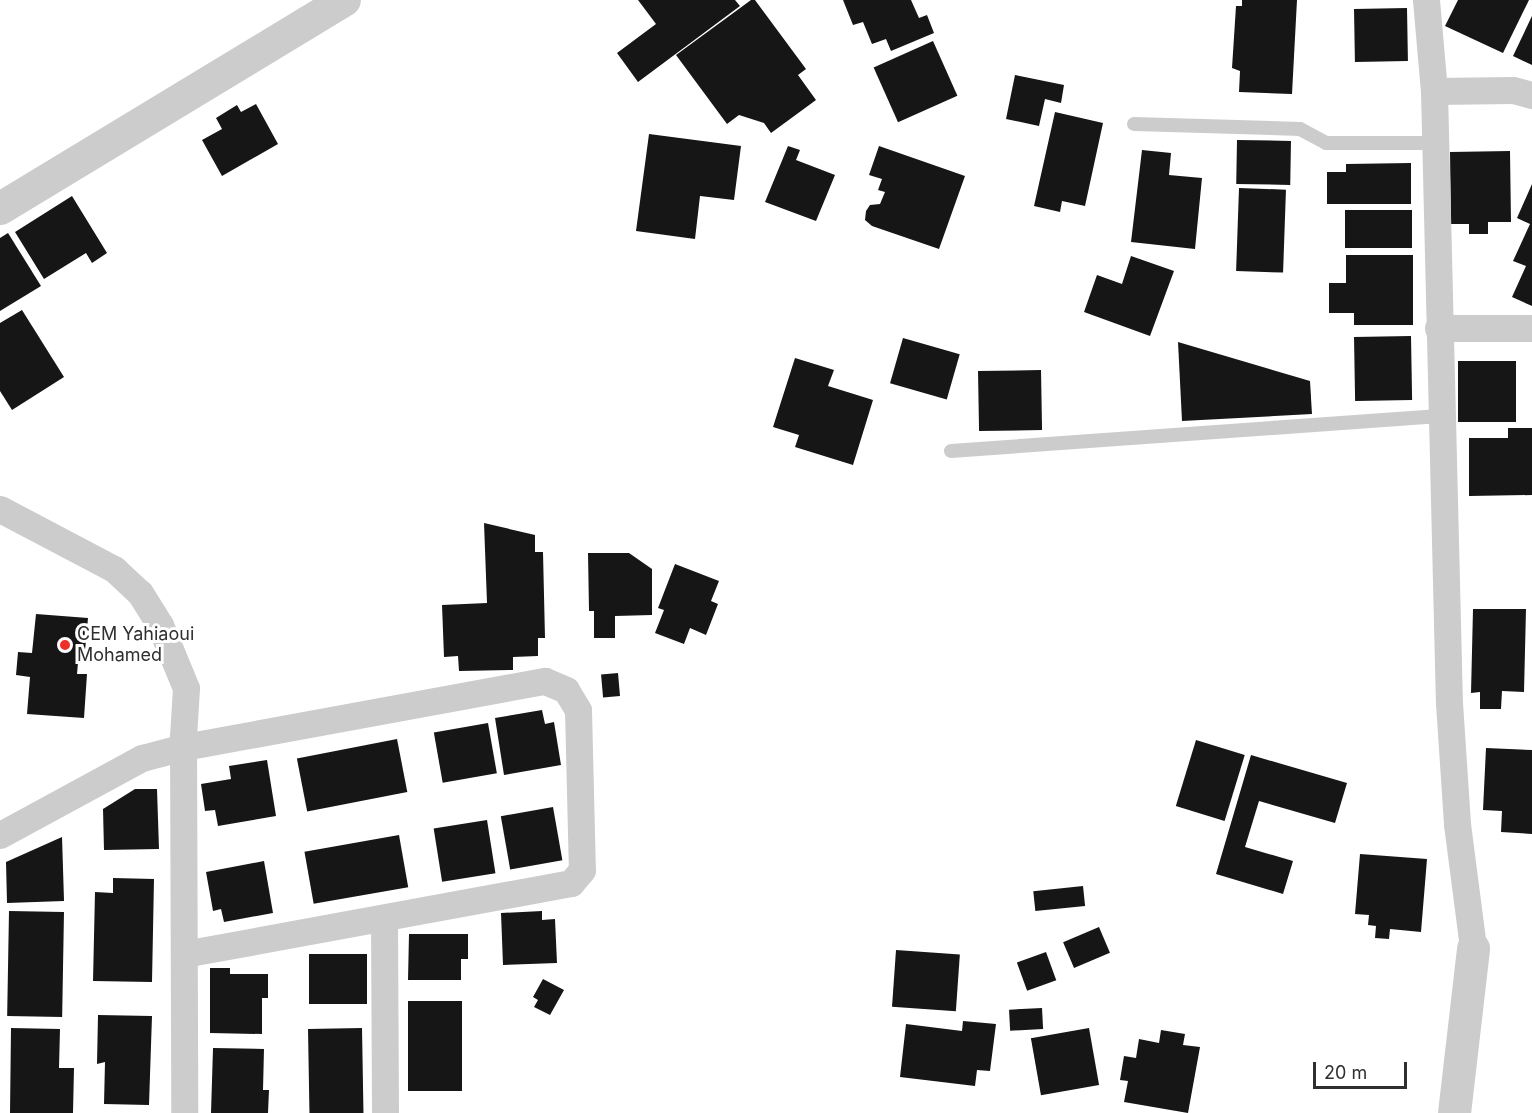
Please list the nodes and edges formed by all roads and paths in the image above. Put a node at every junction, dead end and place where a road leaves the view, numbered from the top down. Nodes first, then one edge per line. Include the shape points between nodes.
1 (345, 0) edge
2 (1426, 0) edge
3 (1434, 91) junction
4 (1532, 95) edge
5 (1134, 124) dead end
6 (1436, 143) junction
7 (0, 208) edge
8 (1438, 328) junction
9 (1532, 328) edge
10 (1440, 416) junction
11 (951, 451) dead end
12 (0, 509) edge
13 (184, 747) junction
14 (0, 835) edge
15 (384, 920) junction
16 (1473, 948) joint
17 (186, 954) junction
18 (184, 1113) edge
19 (385, 1113) edge
20 (1455, 1113) edge

1 - 7 street
2 - 3 street
3 - 4 street via 1513,90
3 - 6 street
5 - 6 lane via 1300,129 1326,143
6 - 8 street
8 - 9 street
8 - 10 street
10 - 11 lane
10 - 16 street via 1456,813
12 - 13 street via 114,569 140,593 160,625 186,688
13 - 14 street via 142,758
13 - 15 street via 545,681 566,690 578,710 582,870 571,883 553,889
13 - 17 street
15 - 17 street
15 - 19 street
16 - 20 street
17 - 18 street

